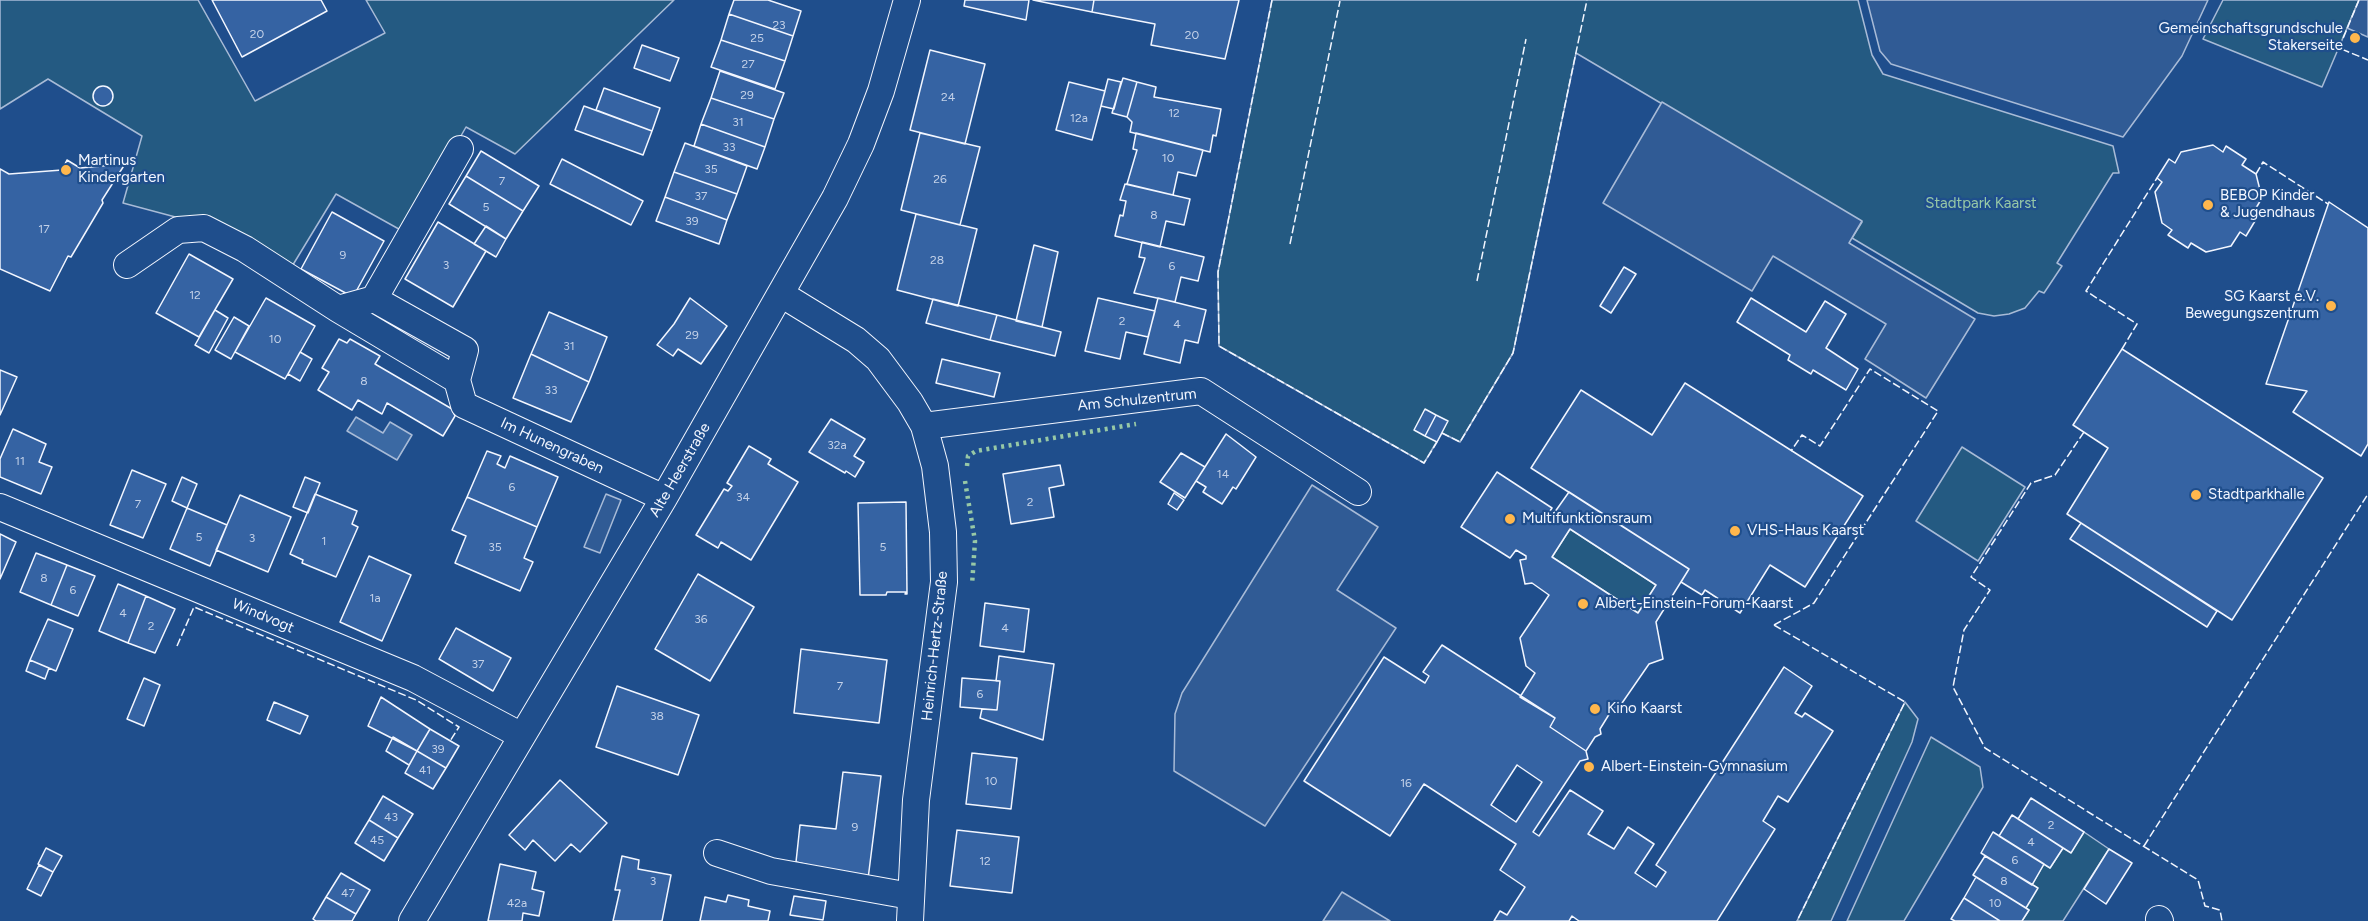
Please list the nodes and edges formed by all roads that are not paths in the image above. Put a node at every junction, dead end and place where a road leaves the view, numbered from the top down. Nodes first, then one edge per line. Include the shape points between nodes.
1 (907, 0) edge
2 (460, 149) dead end
3 (127, 265) dead end
4 (781, 294) junction
5 (374, 299) junction
6 (338, 309) junction
7 (457, 380) junction
8 (924, 426) junction
9 (1358, 492) dead end
10 (664, 498) junction
11 (0, 507) edge
12 (522, 736) junction
13 (717, 853) dead end
14 (910, 909) edge
15 (412, 921) edge

1 - 4 street, Alte Heerstraße via 861,144
2 - 5 street
3 - 6 street via 178,230 204,228 245,249
4 - 8 street, Heinrich-Hertz-Straße via 856,340 878,359
4 - 10 street, Alte Heerstraße
5 - 6 street
5 - 7 street via 465,350
6 - 7 street
7 - 10 street, Im Hunengraben via 464,405
8 - 9 street, Am Schulzentrum via 1201,391
8 - 14 street, Heinrich-Hertz-Straße via 938,486 945,556 916,800
10 - 12 street, Alte Heerstraße
11 - 12 street, Windvogt via 413,678
12 - 15 street, Alte Heerstraße
13 - 14 street

